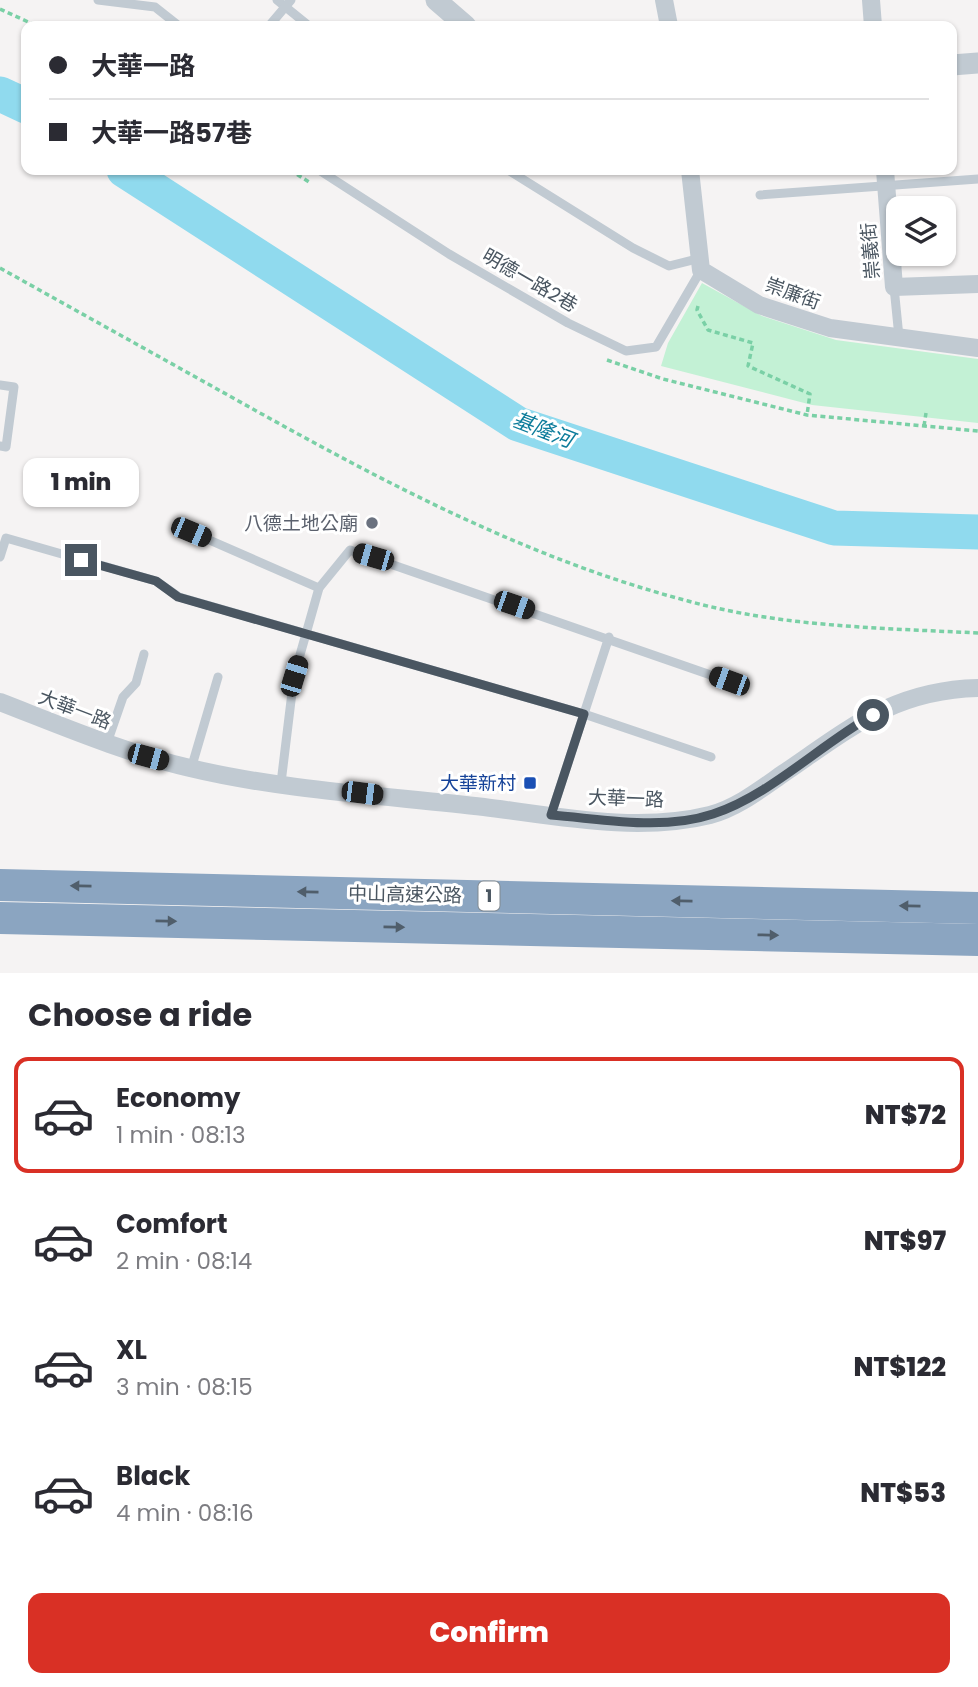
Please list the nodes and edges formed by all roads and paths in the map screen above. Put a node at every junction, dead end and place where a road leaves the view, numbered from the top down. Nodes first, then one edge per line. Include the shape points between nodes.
1 (98, 0) edge
2 (436, 0) edge
3 (664, 0) edge
4 (871, 0) edge
5 (284, 3) edge
6 (0, 9) edge
7 (26, 21) edge
8 (173, 21) edge
9 (272, 21) edge
10 (304, 21) edge
11 (460, 21) edge
12 (668, 21) edge
13 (873, 21) edge
14 (978, 63) edge
15 (957, 65) edge
16 (327, 175) edge
17 (517, 175) edge
18 (692, 175) edge
19 (886, 178) edge
20 (978, 179) edge
21 (760, 195) dead end
22 (0, 268) edge
23 (703, 268) junction
24 (978, 284) edge
25 (894, 287) junction
26 (899, 339) junction
27 (978, 348) edge
28 (0, 386) edge
29 (926, 413) dead end
30 (807, 415) dead end
31 (978, 431) edge
32 (0, 446) edge
33 (191, 532) dead end
34 (0, 557) edge
35 (320, 588) junction
36 (308, 632) junction
37 (978, 632) edge
38 (609, 637) junction
39 (144, 654) dead end
40 (218, 677) dead end
41 (729, 681) dead end
42 (978, 688) edge
43 (0, 702) edge
44 (584, 714) junction
45 (107, 743) junction
46 (711, 757) dead end
47 (191, 768) junction
48 (281, 783) junction
49 (551, 815) junction
50 (0, 884) edge
51 (978, 908) edge
52 (0, 918) edge
53 (978, 940) edge

1 - 8 lane via 155,7
2 - 11 street
3 - 12 street
4 - 13 street
5 - 9 lane
5 - 10 lane
6 - 7 path
14 - 15 street
16 - 23 lane, 明德一路2巷 via 449,254 626,351 656,347
17 - 23 lane via 633,248 669,265
18 - 23 street
19 - 20 lane
19 - 21 lane
19 - 25 street, 崇義街
22 - 37 path via 419,499 572,564 690,602 781,619 844,628
23 - 26 street, 崇廉街 via 759,305 830,328
23 - 30 path via 697,310 708,330 753,343 748,366 810,394
24 - 25 street, 崇義街
25 - 26 lane
26 - 27 street, 崇廉街
28 - 32 lane via 14,387 6,447
29 - 31 path via 924,426
33 - 35 lane
34 - 36 lane via 6,538 156,581 178,597
35 - 36 lane
35 - 38 lane via 350,550
36 - 44 lane
36 - 48 lane via 294,676
38 - 41 lane
38 - 44 lane
39 - 45 lane via 136,683 123,696
40 - 47 lane
42 - 49 street, 大華一路 via 942,689 897,702 849,728 751,796 713,814 645,822
43 - 45 street, 大華一路
44 - 46 lane
44 - 49 lane
45 - 47 street, 大華一路
47 - 48 street, 大華一路
48 - 49 street, 大華一路
51 -> 50 highway, 中山高速公路 / 1
52 -> 53 highway, 中山高速公路 / 1

